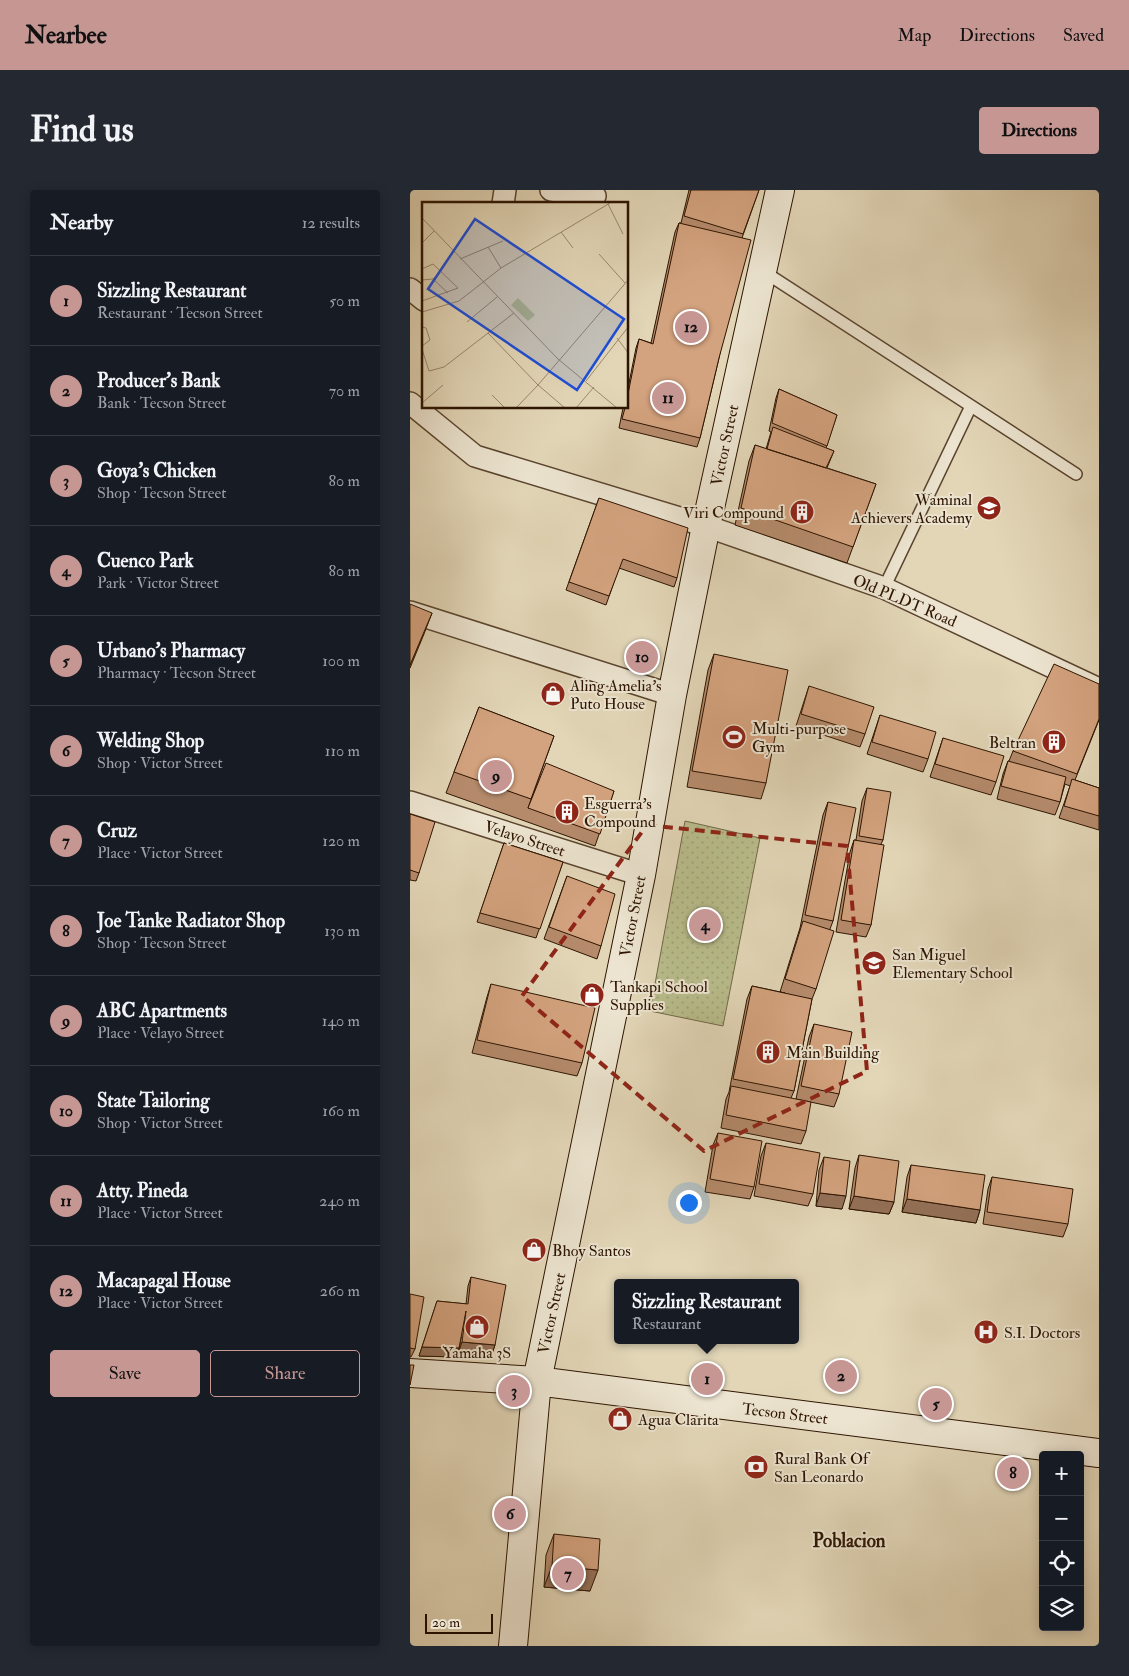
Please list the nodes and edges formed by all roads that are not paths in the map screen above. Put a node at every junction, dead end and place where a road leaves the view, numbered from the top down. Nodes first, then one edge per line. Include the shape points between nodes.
1 (551, 190) edge
2 (780, 190) edge
3 (595, 197) edge
4 (762, 271) junction
5 (410, 289) edge
6 (422, 298) edge
7 (410, 403) edge
8 (971, 406) junction
9 (1076, 474) dead end
10 (706, 526) junction
11 (884, 588) junction
12 (410, 612) edge
13 (1099, 689) edge
14 (672, 695) junction
15 (410, 802) edge
16 (641, 875) junction
17 (410, 1374) edge
18 (537, 1381) junction
19 (1099, 1453) edge
20 (513, 1646) edge

1 - 3 street
2 - 4 street, Victor Street
4 - 8 lane
4 - 10 street, Victor Street
5 - 6 street
7 - 10 street, Old PLDT Road via 475,456
8 - 9 lane
8 - 11 lane
10 - 11 street, Old PLDT Road
10 - 14 street, Victor Street
11 - 13 street, Old PLDT Road
12 - 14 street
14 - 16 street, Victor Street
15 - 16 street, Velayo Street
16 - 18 street, Victor Street
17 - 18 street, Tecson Street
18 - 19 street, Tecson Street
18 - 20 street, Victor Street

